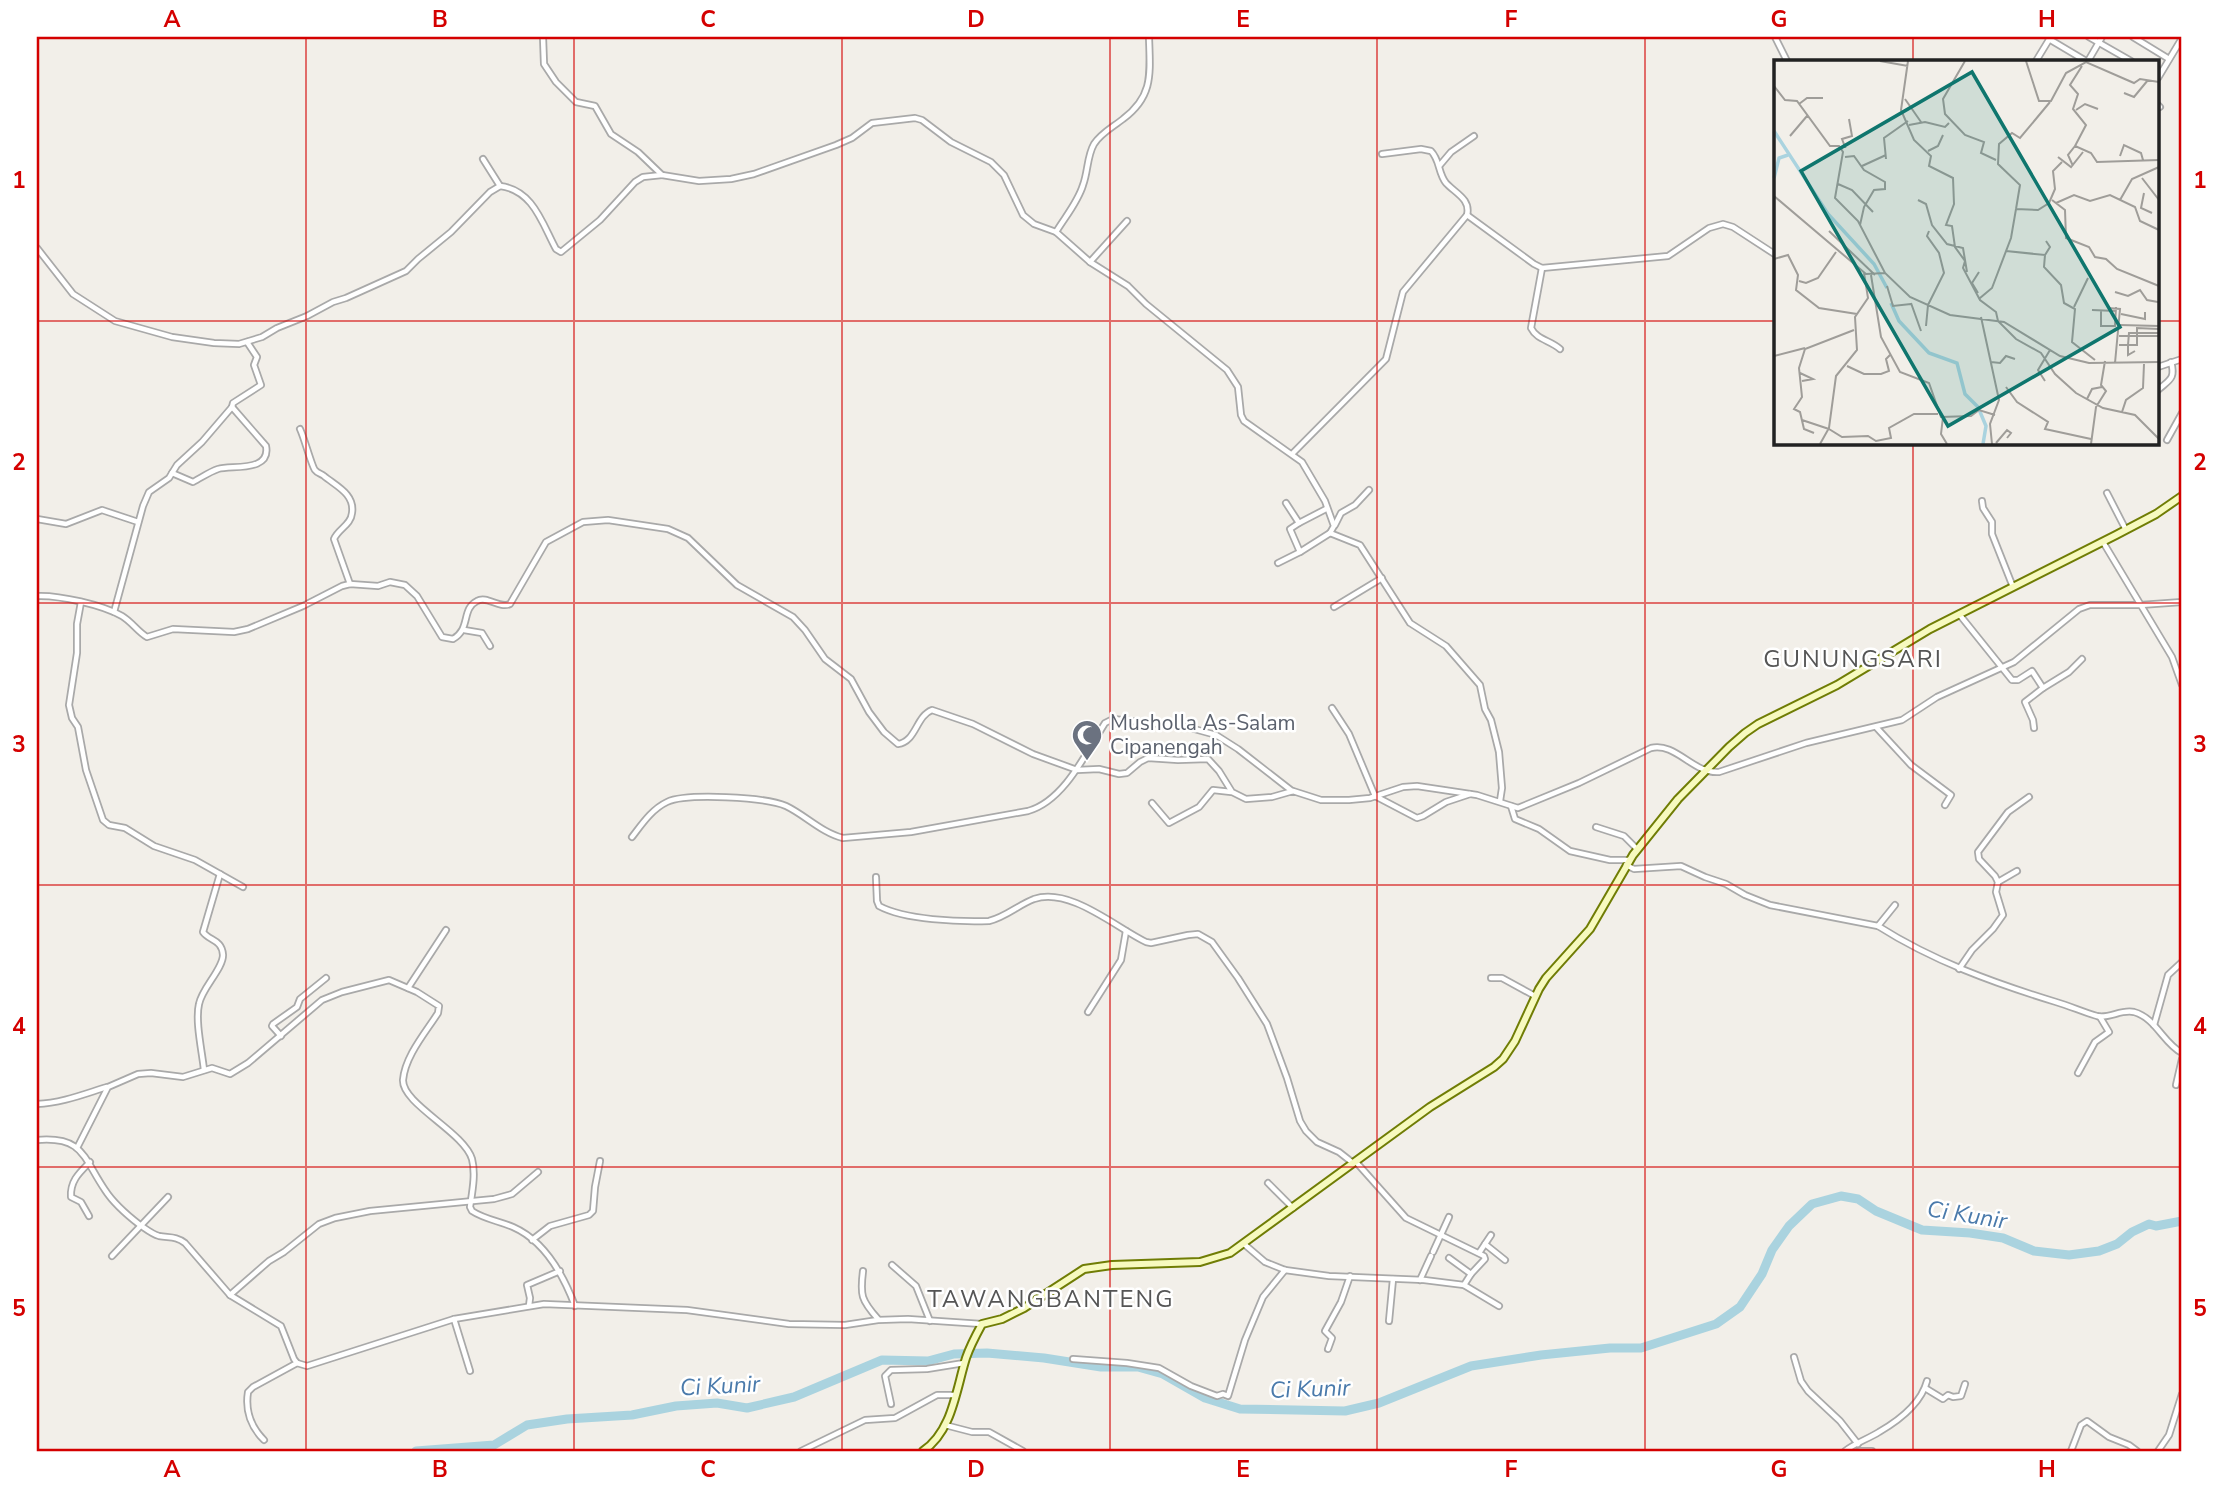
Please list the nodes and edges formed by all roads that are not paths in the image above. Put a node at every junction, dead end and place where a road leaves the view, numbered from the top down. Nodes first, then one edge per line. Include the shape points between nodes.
1 (542, 37) edge
2 (1149, 37) edge
3 (1775, 37) edge
4 (2090, 37) edge
5 (2133, 37) edge
6 (2175, 37) edge
7 (2050, 38) edge
8 (2100, 39) edge
9 (2182, 39) edge
10 (2169, 59) junction
11 (1786, 60) edge
12 (2039, 60) edge
13 (2085, 60) edge
14 (2088, 60) edge
15 (2130, 60) edge
16 (2160, 75) edge
17 (1474, 136) dead end
18 (1382, 154) dead end
19 (483, 159) dead end
20 (1439, 166) junction
21 (662, 175) junction
22 (500, 186) junction
23 (1468, 215) junction
24 (1127, 221) dead end
25 (1056, 232) junction
26 (37, 248) edge
27 (1774, 253) edge
28 (1090, 262) junction
29 (1542, 268) junction
30 (247, 342) junction
31 (1560, 349) dead end
32 (2182, 359) edge
33 (2171, 362) junction
34 (2160, 366) edge
35 (2160, 388) edge
36 (232, 407) junction
37 (2182, 413) edge
38 (300, 429) dead end
39 (2166, 440) dead end
40 (1292, 454) junction
41 (172, 473) junction
42 (1369, 490) dead end
43 (2108, 493) dead end
44 (2182, 496) edge
45 (1982, 501) dead end
46 (1286, 503) dead end
47 (1326, 509) junction
48 (37, 519) edge
49 (138, 522) junction
50 (1300, 523) junction
51 (1334, 526) junction
52 (2126, 530) junction
53 (1330, 533) junction
54 (2103, 542) junction
55 (1300, 552) junction
56 (1278, 563) dead end
57 (1382, 578) junction
58 (350, 584) junction
59 (2013, 587) junction
60 (37, 596) edge
61 (81, 602) junction
62 (2182, 602) edge
63 (2140, 605) junction
64 (1334, 607) dead end
65 (114, 612) junction
66 (1959, 614) junction
67 (464, 630) junction
68 (490, 646) dead end
69 (2082, 659) dead end
70 (2001, 668) junction
71 (2182, 685) edge
72 (2043, 688) junction
73 (1332, 708) dead end
74 (1876, 727) junction
75 (2034, 728) dead end
76 (1075, 769) junction
77 (1708, 769) junction
78 (1293, 791) junction
79 (1232, 792) junction
80 (1471, 794) junction
81 (1375, 796) junction
82 (2029, 797) dead end
83 (1500, 802) junction
84 (1152, 803) dead end
85 (1945, 805) dead end
86 (1511, 806) junction
87 (1596, 827) dead end
88 (632, 837) dead end
89 (1637, 849) junction
90 (1628, 862) junction
91 (2017, 871) dead end
92 (220, 874) junction
93 (876, 877) dead end
94 (1998, 882) junction
95 (243, 887) dead end
96 (1895, 905) dead end
97 (1878, 926) junction
98 (446, 930) dead end
99 (1126, 931) junction
100 (2182, 962) edge
101 (1959, 969) junction
102 (326, 978) dead end
103 (1491, 978) dead end
104 (408, 988) junction
105 (1535, 996) junction
106 (1088, 1012) dead end
107 (2100, 1017) junction
108 (2154, 1025) junction
109 (281, 1036) junction
110 (2182, 1053) edge
111 (2182, 1059) edge
112 (204, 1070) junction
113 (2078, 1073) dead end
114 (2176, 1085) dead end
115 (108, 1087) junction
116 (37, 1104) edge
117 (37, 1140) edge
118 (78, 1148) junction
119 (600, 1161) dead end
120 (90, 1162) junction
121 (1354, 1163) junction
122 (538, 1172) dead end
123 (1268, 1183) dead end
124 (168, 1197) dead end
125 (471, 1202) junction
126 (1293, 1208) junction
127 (89, 1216) dead end
128 (1449, 1217) dead end
129 (141, 1226) junction
130 (1491, 1235) dead end
131 (1441, 1236) junction
132 (532, 1240) junction
133 (1244, 1244) junction
134 (1485, 1244) junction
135 (1479, 1253) junction
136 (112, 1256) dead end
137 (1449, 1258) dead end
138 (1505, 1260) dead end
139 (892, 1265) dead end
140 (1285, 1270) junction
141 (560, 1271) junction
142 (863, 1271) dead end
143 (1471, 1274) junction
144 (1350, 1276) junction
145 (1392, 1279) junction
146 (1420, 1280) junction
147 (1464, 1285) junction
148 (230, 1295) junction
149 (529, 1306) junction
150 (575, 1306) junction
151 (1499, 1306) dead end
152 (454, 1319) junction
153 (878, 1320) junction
154 (930, 1321) junction
155 (1389, 1321) dead end
156 (982, 1324) junction
157 (1328, 1349) dead end
158 (1794, 1357) dead end
159 (1073, 1359) dead end
160 (965, 1361) junction
161 (297, 1363) junction
162 (470, 1371) dead end
163 (1927, 1381) dead end
164 (1965, 1384) dead end
165 (1925, 1388) junction
166 (2182, 1394) edge
167 (956, 1395) junction
168 (891, 1404) dead end
169 (945, 1424) junction
170 (264, 1440) dead end
171 (1858, 1444) junction
172 (801, 1451) edge
173 (923, 1451) edge
174 (1023, 1451) edge
175 (1845, 1451) edge
176 (1859, 1451) edge
177 (1872, 1451) edge
178 (2071, 1451) edge
179 (2137, 1451) edge
180 (2158, 1451) edge

1 - 21 street via 544,64 556,82 576,103 595,106 611,134
2 - 25 street via 1147,92 1139,106 1093,145 1083,187
3 - 11 street
4 - 8 street
5 - 10 street
6 - 9 street
7 - 12 street
7 - 13 street
8 - 14 street
8 - 15 street
9 - 10 street
10 - 16 street
17 - 20 street
18 - 20 street via 1427,150
19 - 22 street
20 - 23 street via 1446,182 1466,202
21 - 22 street via 648,175 635,182 561,253 528,198
21 - 25 street via 699,181 741,177 836,145 872,123 915,118 991,162 1004,176 1023,215
22 - 30 street via 406,271
23 - 29 street
23 - 40 street via 1403,292 1386,359
24 - 28 street
25 - 28 street
26 - 30 street via 73,294 115,321 172,337
27 - 29 street via 1724,224 1709,228 1668,256
28 - 40 street via 1128,286 1227,370 1238,387 1244,421
29 - 31 street via 1531,328
30 - 36 street via 257,358 254,366 262,384
32 - 33 street
33 - 34 street
33 - 35 street via 2173,376
36 - 41 street
36 - 41 street via 266,446 264,458 253,466 215,470 192,482
37 - 39 street
38 - 58 street via 314,469 346,492 351,503 351,519 334,539
40 - 47 street via 1305,468
41 - 49 street via 149,492
42 - 51 street via 1341,513
43 - 52 street
44 - 52 street
45 - 59 street
46 - 50 street
47 - 50 street
47 - 51 street
48 - 49 street via 66,524 102,510
49 - 65 street
50 - 55 street via 1290,529
51 - 53 street
52 - 54 street
53 - 55 street
53 - 57 street via 1360,545
54 - 59 street
54 - 63 street
55 - 56 street
57 - 64 street
57 - 83 street via 1410,623 1446,646 1480,685 1499,752
58 - 65 street via 234,632 173,629 148,637
58 - 67 street via 405,585 423,604 442,637 453,639
59 - 66 street
60 - 61 street
61 - 65 street
61 - 92 street via 69,705 103,820
62 - 63 street
63 - 70 street via 2078,609 2026,655
63 - 71 street via 2172,657
66 - 70 street
66 - 77 street via 1837,685 1758,724
67 - 68 street via 482,633
67 - 76 street via 476,601 510,604 546,542 583,522 608,520 668,529 688,538 737,585 793,617 825,659 851,679 869,712 898,744 905,743 932,710
69 - 72 street
70 - 72 street via 2014,681 2032,671
70 - 74 street via 1937,697 1902,720
72 - 75 street via 2025,702
73 - 81 street via 1353,743
74 - 77 street via 1806,743 1719,772
74 - 85 street via 1911,765 1951,794
76 - 78 street via 1105,723 1124,719 1187,727 1216,736
76 - 79 street via 1119,774 1148,758 1208,759
76 - 88 street via 1036,809 911,832 843,838 773,801 686,797 659,807
77 - 86 street via 1659,746 1525,807
77 - 89 street
78 - 79 street via 1254,799
78 - 81 street via 1321,800
79 - 84 street via 1213,790 1199,807 1170,823
80 - 81 street via 1417,786
80 - 81 street via 1418,818
80 - 83 street
82 - 94 street via 2008,813 1978,852
83 - 86 street
86 - 90 street via 1515,819 1570,851
87 - 89 street via 1624,836
89 - 90 street
90 - 97 street via 1634,869 1681,866 1770,905
90 - 105 street via 1590,929
91 - 94 street
92 - 95 street
92 - 112 street via 203,934 220,945 223,954 199,1001
93 - 99 street via 879,906 897,913 989,921 1035,899 1055,897
94 - 101 street via 2003,915
96 - 97 street
97 - 101 street
98 - 104 street
99 - 106 street via 1121,960
99 - 121 street via 1151,943 1188,934 1212,942 1266,1024 1306,1131
100 - 108 street via 2168,975
101 - 107 street
102 - 109 street via 272,1024
103 - 105 street via 1502,978
104 - 109 street via 383,980 329,997
104 - 125 street via 432,999 439,1009 405,1068 403,1083 409,1095 470,1152 474,1171
105 - 121 street via 1503,1059
107 - 108 street via 2134,1012
107 - 113 street via 2109,1032 2095,1042
108 - 110 street
109 - 112 street via 230,1074
111 - 114 street
112 - 115 street via 183,1077 138,1074
115 - 116 street
115 - 118 street
117 - 118 street via 59,1140
118 - 120 street
119 - 132 street via 593,1211 550,1226
120 - 127 street via 70,1191
120 - 129 street via 112,1199
121 - 126 street
121 - 131 street via 1401,1214
122 - 125 street via 512,1194
123 - 126 street
124 - 129 street
125 - 132 street via 474,1213 514,1227
125 - 148 street via 370,1211 319,1224
126 - 133 street
128 - 131 street
129 - 136 street
129 - 148 street via 156,1235 181,1240
130 - 134 street
131 - 135 street
131 - 146 street
132 - 141 street
133 - 140 street via 1265,1262
133 - 156 street via 1200,1262 1084,1269 1024,1308
134 - 135 street
134 - 138 street
135 - 143 street via 1485,1259
137 - 143 street
139 - 154 street via 915,1286
140 - 144 street
140 - 159 street via 1263,1297 1228,1396 1208,1393 1152,1367
141 - 149 street via 527,1285
141 - 150 street
142 - 153 street via 860,1292
143 - 147 street
144 - 145 street
144 - 157 street via 1325,1331 1332,1338
145 - 146 street
145 - 155 street
146 - 147 street
147 - 151 street
148 - 161 street via 281,1326
149 - 150 street
149 - 152 street
150 - 153 street via 687,1310 789,1324 845,1325
152 - 161 street via 311,1366
152 - 162 street
153 - 154 street
154 - 156 street
156 - 160 street
158 - 171 street via 1808,1391
160 - 167 street
160 - 168 street via 888,1372
161 - 170 street via 248,1392 249,1418
163 - 165 street
164 - 165 street via 1961,1396 1944,1398
165 - 171 street via 1907,1412
166 - 180 street via 2172,1428
167 - 169 street
167 - 172 street via 937,1395 889,1419 865,1420
169 - 173 street via 936,1441
169 - 174 street via 989,1433
171 - 175 street
176 - 177 street
178 - 179 street via 2081,1425 2087,1422

